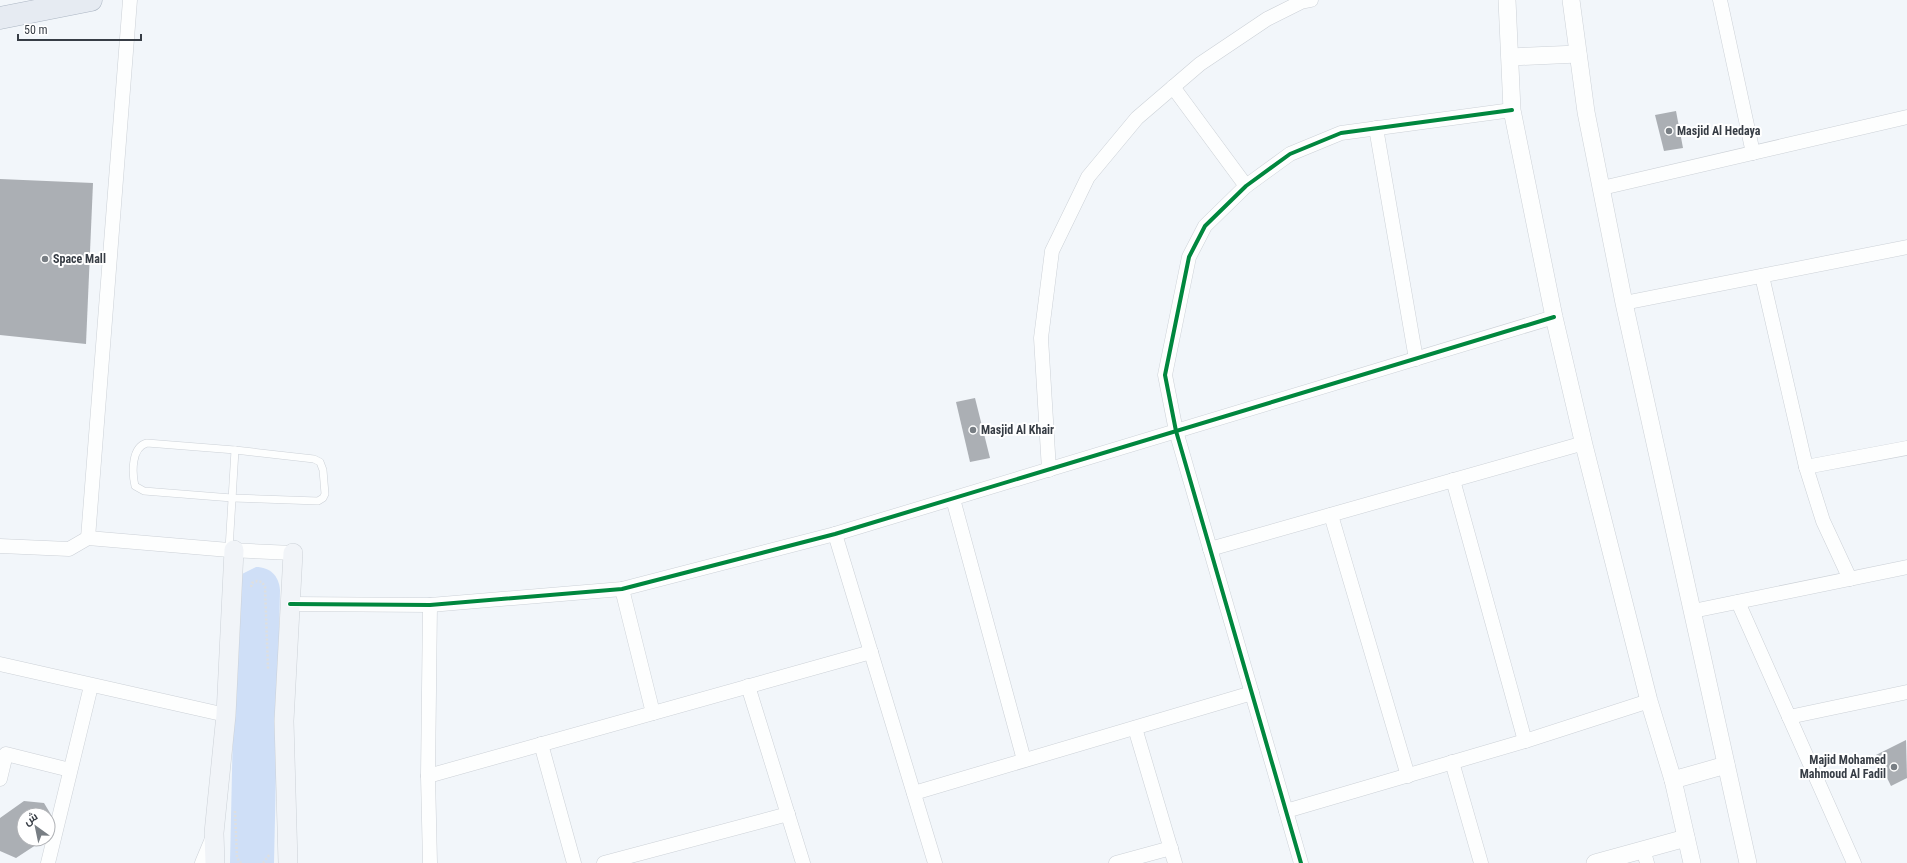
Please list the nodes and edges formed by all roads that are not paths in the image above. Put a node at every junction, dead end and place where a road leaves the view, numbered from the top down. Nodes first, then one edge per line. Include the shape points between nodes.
1 (91, 0) edge
2 (130, 0) edge
3 (1304, 0) edge
4 (1507, 0) edge
5 (1571, 0) edge
6 (1720, 0) edge
7 (0, 18) edge
8 (1578, 54) junction
9 (1510, 57) junction
10 (1173, 88) junction
11 (1512, 110) junction
12 (1907, 117) edge
13 (1376, 128) junction
14 (1752, 153) junction
15 (1246, 186) junction
16 (1602, 188) junction
17 (1907, 247) edge
18 (1762, 276) junction
19 (1624, 303) junction
20 (1554, 318) junction
21 (1416, 359) junction
22 (1176, 432) junction
23 (1584, 445) junction
24 (1907, 448) edge
25 (235, 450) junction
26 (1806, 467) junction
27 (1049, 470) junction
28 (1453, 480) junction
29 (232, 498) junction
30 (953, 498) junction
31 (1331, 515) junction
32 (835, 534) junction
33 (88, 538) junction
34 (0, 546) edge
35 (1210, 549) junction
36 (232, 550) junction
37 (293, 553) joint
38 (1907, 567) edge
39 (1850, 579) junction
40 (622, 589) junction
41 (1738, 602) junction
42 (290, 604) junction
43 (430, 605) junction
44 (1693, 611) junction
45 (871, 652) junction
46 (0, 664) edge
47 (91, 686) junction
48 (748, 686) junction
49 (1907, 692) edge
50 (1252, 693) junction
51 (1649, 700) junction
52 (653, 713) junction
53 (226, 716) junction
54 (1789, 717) junction
55 (1135, 728) junction
56 (1525, 741) junction
57 (541, 744) junction
58 (1024, 760) junction
59 (1452, 762) junction
60 (1726, 765) junction
61 (70, 770) junction
62 (428, 776) junction
63 (1408, 776) junction
64 (0, 779) edge
65 (1673, 780) junction
66 (914, 793) junction
67 (1286, 811) junction
68 (788, 814) junction
69 (214, 833) junction
70 (1686, 838) junction
71 (1171, 848) junction
72 (1645, 856) edge
73 (48, 863) edge
74 (202, 863) edge
75 (214, 863) edge
76 (288, 863) edge
77 (430, 863) edge
78 (574, 863) edge
79 (604, 863) edge
80 (803, 863) edge
81 (935, 863) edge
82 (1116, 863) edge
83 (1175, 863) edge
84 (1302, 863) edge
85 (1481, 863) edge
86 (1595, 863) edge
87 (1692, 863) edge
88 (1748, 863) edge
89 (1854, 863) edge

1 - 7 main road
2 - 33 street
3 - 10 street via 1267,19 1200,64
4 - 9 street
5 - 8 street
6 - 14 street
8 - 9 street
8 - 16 street via 1586,112
9 - 11 street
10 - 15 street
10 - 27 street via 1137,118 1088,177 1052,251 1042,338
11 - 13 street
11 - 20 street
12 - 14 street
13 - 15 street via 1341,133 1290,154
13 - 21 street
14 - 16 street
15 - 22 street via 1205,226 1189,257 1165,375
16 - 19 street
17 - 18 street
18 - 19 street
18 - 26 street
19 - 44 street
20 - 21 street
20 - 23 street
21 - 22 street
22 - 27 street
22 - 35 street
23 - 28 street
23 - 51 street
24 - 26 street
25 - 29 lane
25 - 29 lane via 314,459 320,462 323,470 325,494 318,502
25 - 29 lane via 141,444 136,450 133,478 135,486 144,491
26 - 39 street via 1823,521
27 - 30 street
28 - 31 street
28 - 56 street
29 - 36 lane
30 - 32 street
30 - 58 street
31 - 35 street
31 - 63 street
32 - 40 street
32 - 45 street
33 - 34 street via 69,549
33 - 36 street
35 - 50 street
36 - 37 street
36 - 53 main road
37 - 42 main road
38 - 39 street
39 - 41 street
40 - 43 street
40 - 52 street
41 - 44 street
41 - 54 street
42 - 43 street
42 - 76 main road via 284,721
43 - 62 street
44 - 60 street
45 - 48 street
45 - 66 street
46 - 47 street
47 - 53 street
47 - 61 street
48 - 52 street
48 - 68 street
49 - 54 street
50 - 55 street
50 - 67 street
51 - 56 street
51 - 65 street
52 - 57 street
53 - 69 main road
54 - 89 street
55 - 58 street
55 - 71 street
56 - 59 street
57 - 62 street
57 - 78 street
58 - 66 street
59 - 63 street
59 - 85 street
60 - 65 street
60 - 88 street
61 - 64 street via 6,754
61 - 73 street
62 - 77 street
63 - 67 street
65 - 70 street
66 - 81 street
67 - 84 street
68 - 79 street
68 - 80 street
69 - 74 street
69 - 75 main road
70 - 72 street
70 - 87 street
71 - 82 street
71 - 83 street
72 - 86 street

